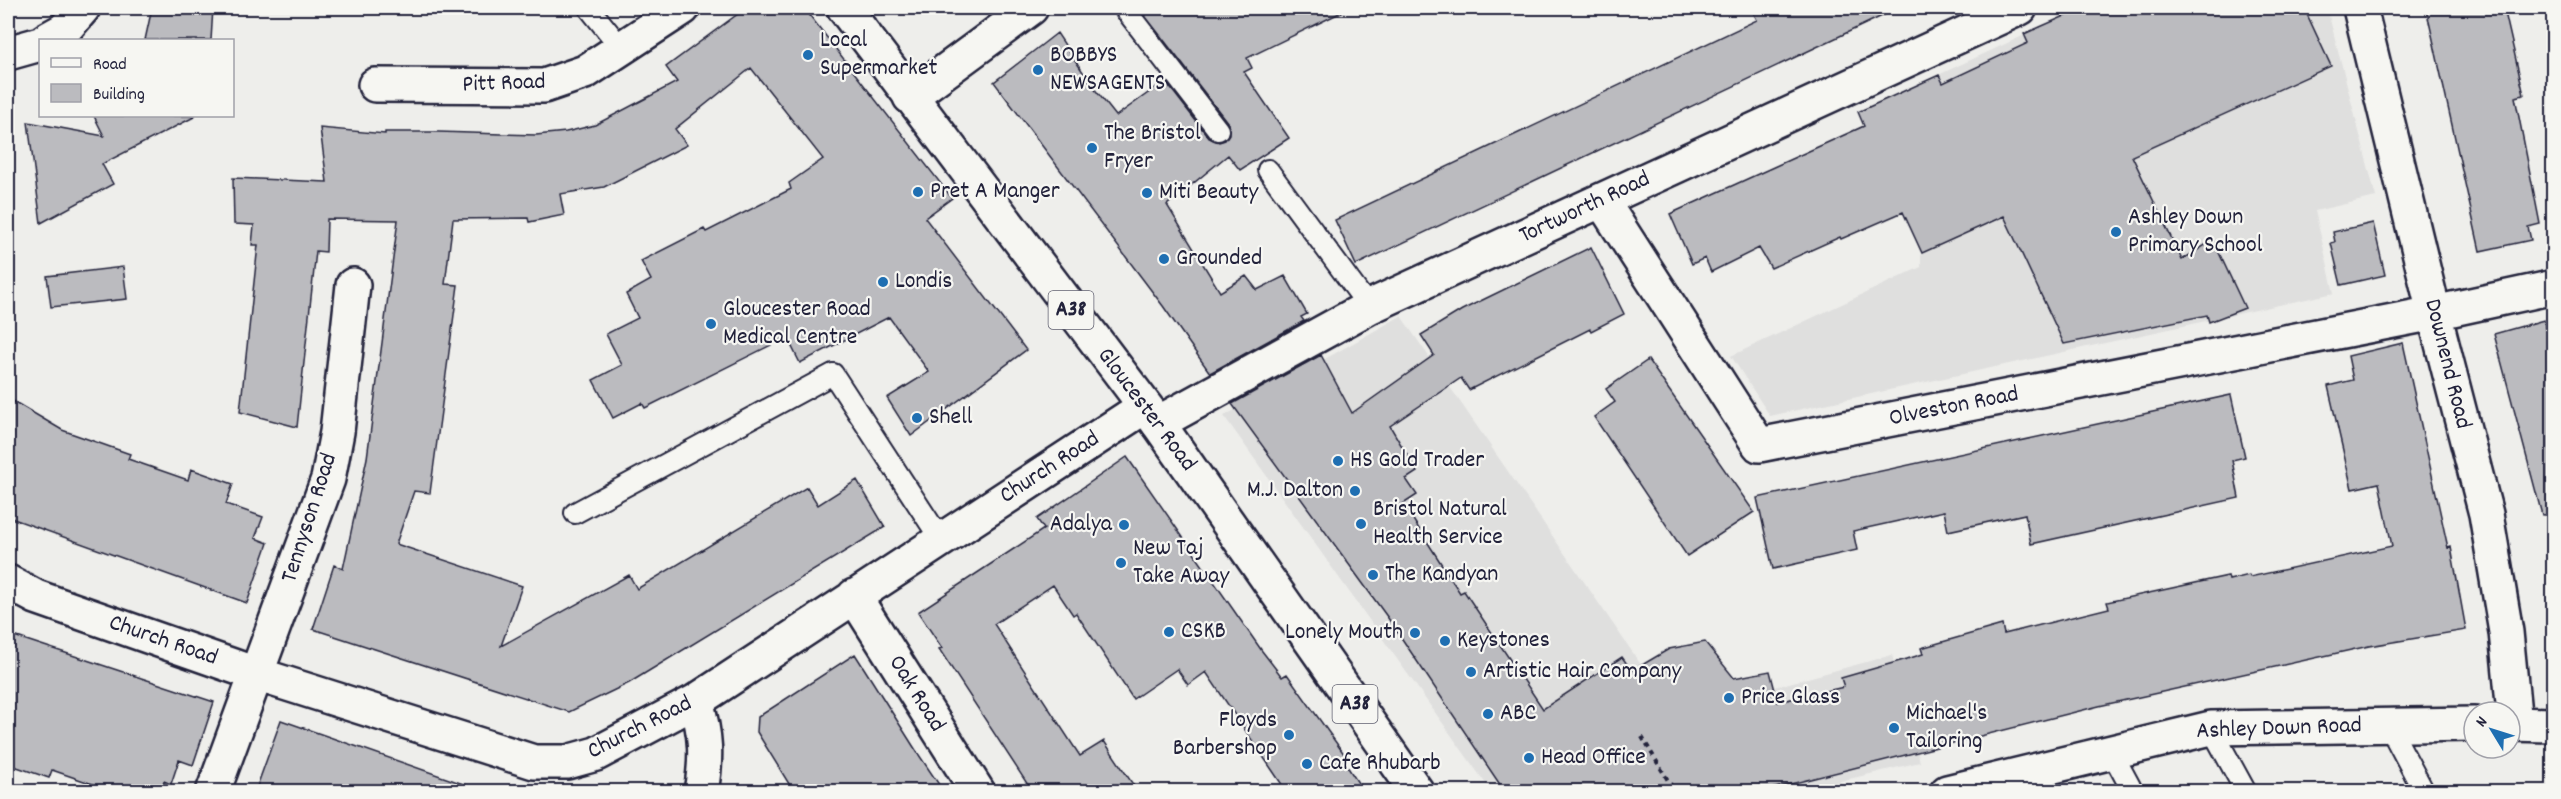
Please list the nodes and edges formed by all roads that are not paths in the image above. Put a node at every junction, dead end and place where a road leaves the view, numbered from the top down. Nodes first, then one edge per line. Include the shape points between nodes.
1 (83, 8) edge
2 (589, 8) edge
3 (683, 8) edge
4 (844, 8) edge
5 (1031, 8) edge
6 (1124, 8) edge
7 (2020, 8) edge
8 (2360, 8) edge
9 (48, 39) edge
10 (39, 44) edge
11 (622, 49) junction
12 (8, 53) edge
13 (375, 86) dead end
14 (910, 97) junction
15 (1218, 130) dead end
16 (1268, 170) dead end
17 (1602, 201) junction
18 (353, 285) dead end
19 (2553, 287) edge
20 (1369, 307) junction
21 (2434, 313) junction
22 (1151, 415) junction
23 (576, 513) dead end
24 (941, 540) junction
25 (8, 582) edge
26 (854, 596) junction
27 (256, 674) junction
28 (2510, 700) edge
29 (696, 701) junction
30 (2462, 724) edge
31 (2522, 724) edge
32 (2553, 725) edge
33 (2389, 726) junction
34 (2211, 728) junction
35 (2111, 752) junction
36 (1988, 786) edge
37 (213, 792) edge
38 (700, 792) edge
39 (978, 792) edge
40 (1417, 792) edge
41 (1947, 792) edge
42 (2133, 792) edge
43 (2246, 792) edge
44 (2424, 792) edge

1 - 9 street via 64,30
2 - 11 lane
3 - 11 street, Pitt Road
4 - 14 street, Gloucester Road / A38
5 - 14 street
6 - 15 lane
7 - 17 street, Tortworth Road
8 - 21 street, Downend Road
10 - 12 street
11 - 13 street, Pitt Road via 585,72 544,86
14 - 22 street, Gloucester Road / A38
16 - 20 lane
17 - 20 street, Tortworth Road
17 - 21 street, Olveston Road via 1759,445
18 - 27 street, Tennyson Road via 328,479
19 - 21 street
20 - 22 street, Tortworth Road
21 - 28 street, Downend Road via 2486,514 2506,632
22 - 24 street, Church Road
22 - 40 street, Gloucester Road / A38
23 - 24 lane via 833,374
24 - 26 street, Church Road
25 - 27 street, Church Road via 36,597
26 - 29 street, Church Road
26 - 39 street, Oak Road
27 - 29 street, Church Road via 534,762 567,762 596,754
27 - 37 street, Tennyson Road
29 - 38 street via 706,762
30 - 33 street, Ashley Down Road
31 - 32 street
33 - 34 street, Ashley Down Road
33 - 44 lane
34 - 35 street, Ashley Down Road
34 - 43 lane
35 - 36 street, Ashley Down Road
35 - 42 lane
36 - 41 street, Ashley Down Road

